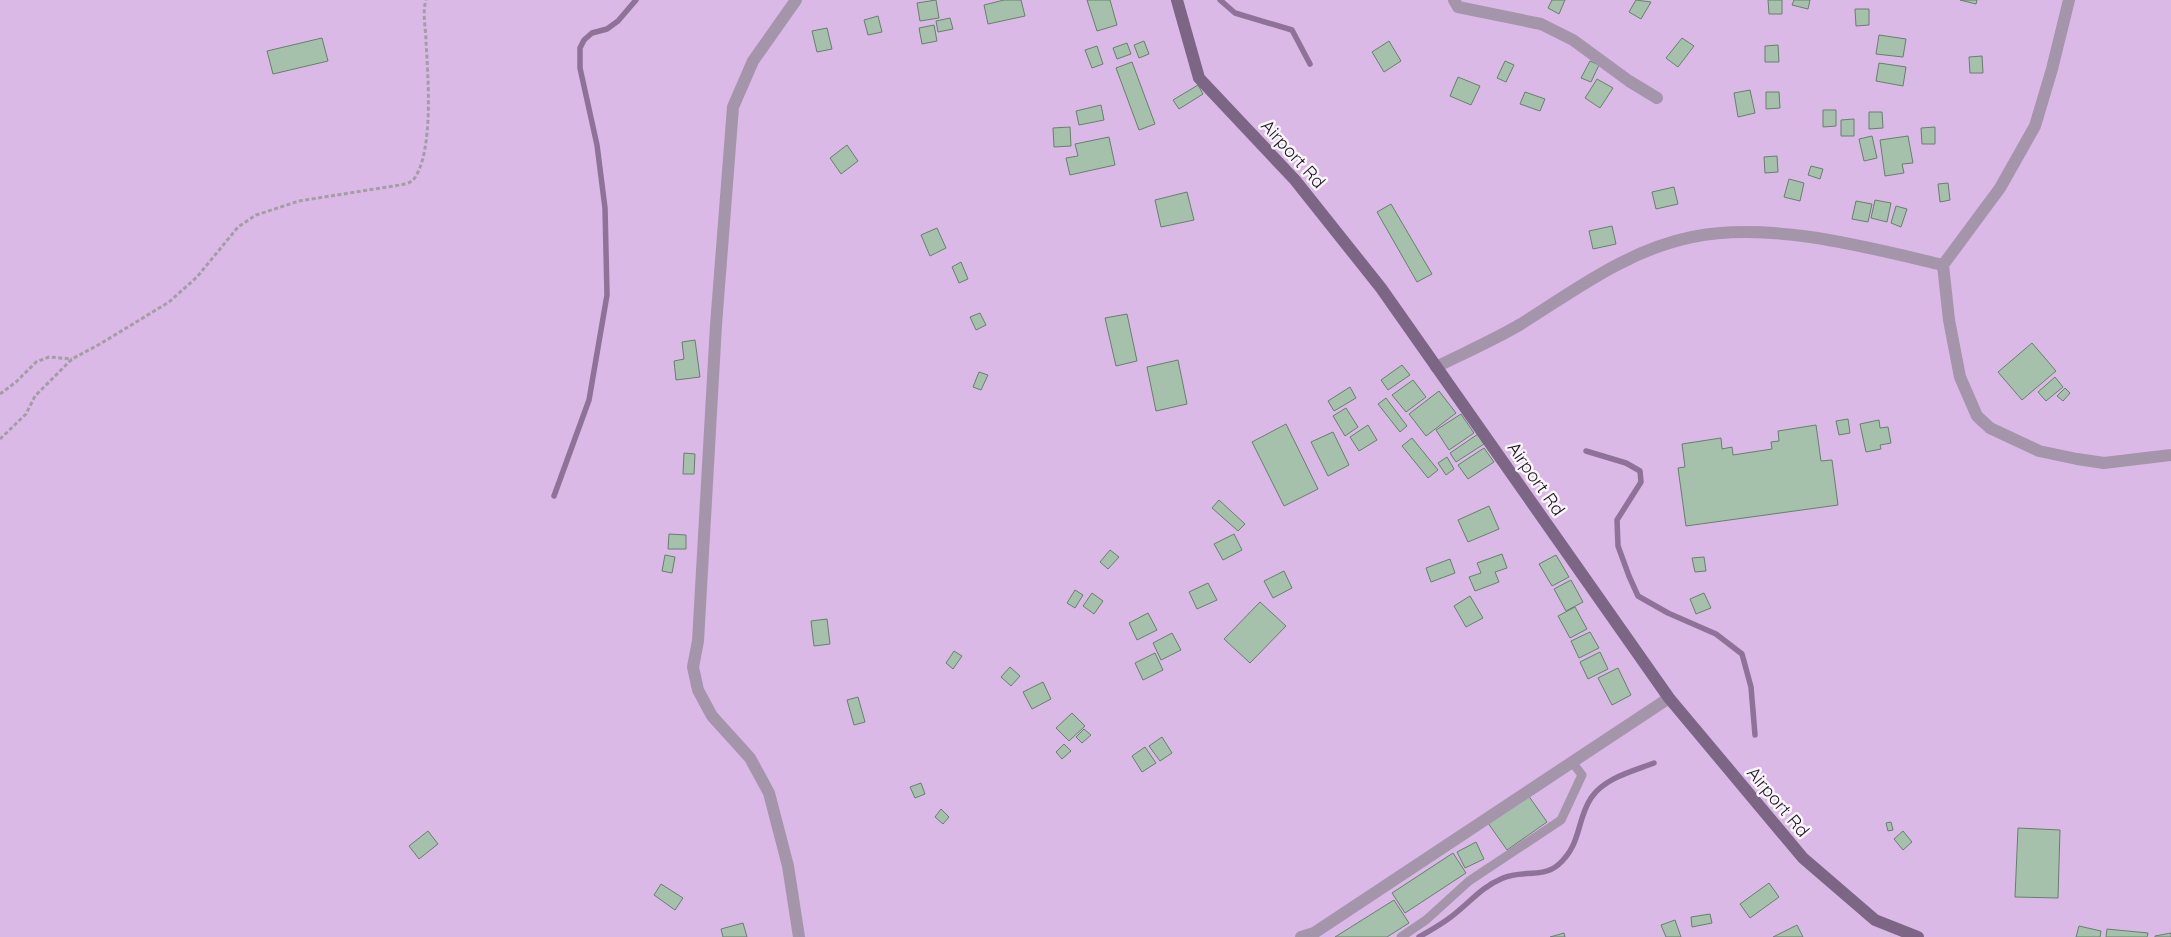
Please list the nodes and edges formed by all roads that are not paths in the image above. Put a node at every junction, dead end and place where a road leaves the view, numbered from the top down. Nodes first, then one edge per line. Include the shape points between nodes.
1 (796, 0) edge
2 (1177, 0) edge
3 (1454, 0) edge
4 (2068, 0) edge
5 (1657, 98) dead end
6 (1943, 265) junction
7 (1436, 367) junction
8 (2171, 455) edge
9 (1669, 698) junction
10 (1572, 762) junction
11 (799, 937) edge
12 (1301, 937) edge
13 (1401, 937) edge
14 (1918, 937) edge

1 - 11 street via 753,61 733,107 716,326 698,641 693,667 698,690 712,716 750,758 769,793 788,866
2 - 7 main road, Airport Rd via 1199,78 1295,180 1381,288
3 - 5 street via 1458,7 1541,24 1573,40 1629,82
4 - 6 street via 2052,69 2034,126 2000,188
6 - 7 street via 1798,236 1736,232 1692,237 1629,258 1519,325
6 - 8 street via 1960,377 1977,416 1990,428 2039,451 2078,459 2104,462
7 - 9 main road, Airport Rd
9 - 10 street
9 - 14 main road, Airport Rd via 1803,858 1875,920
10 - 12 street via 1314,933
10 - 13 lane via 1582,775 1561,820 1470,881 1426,920

